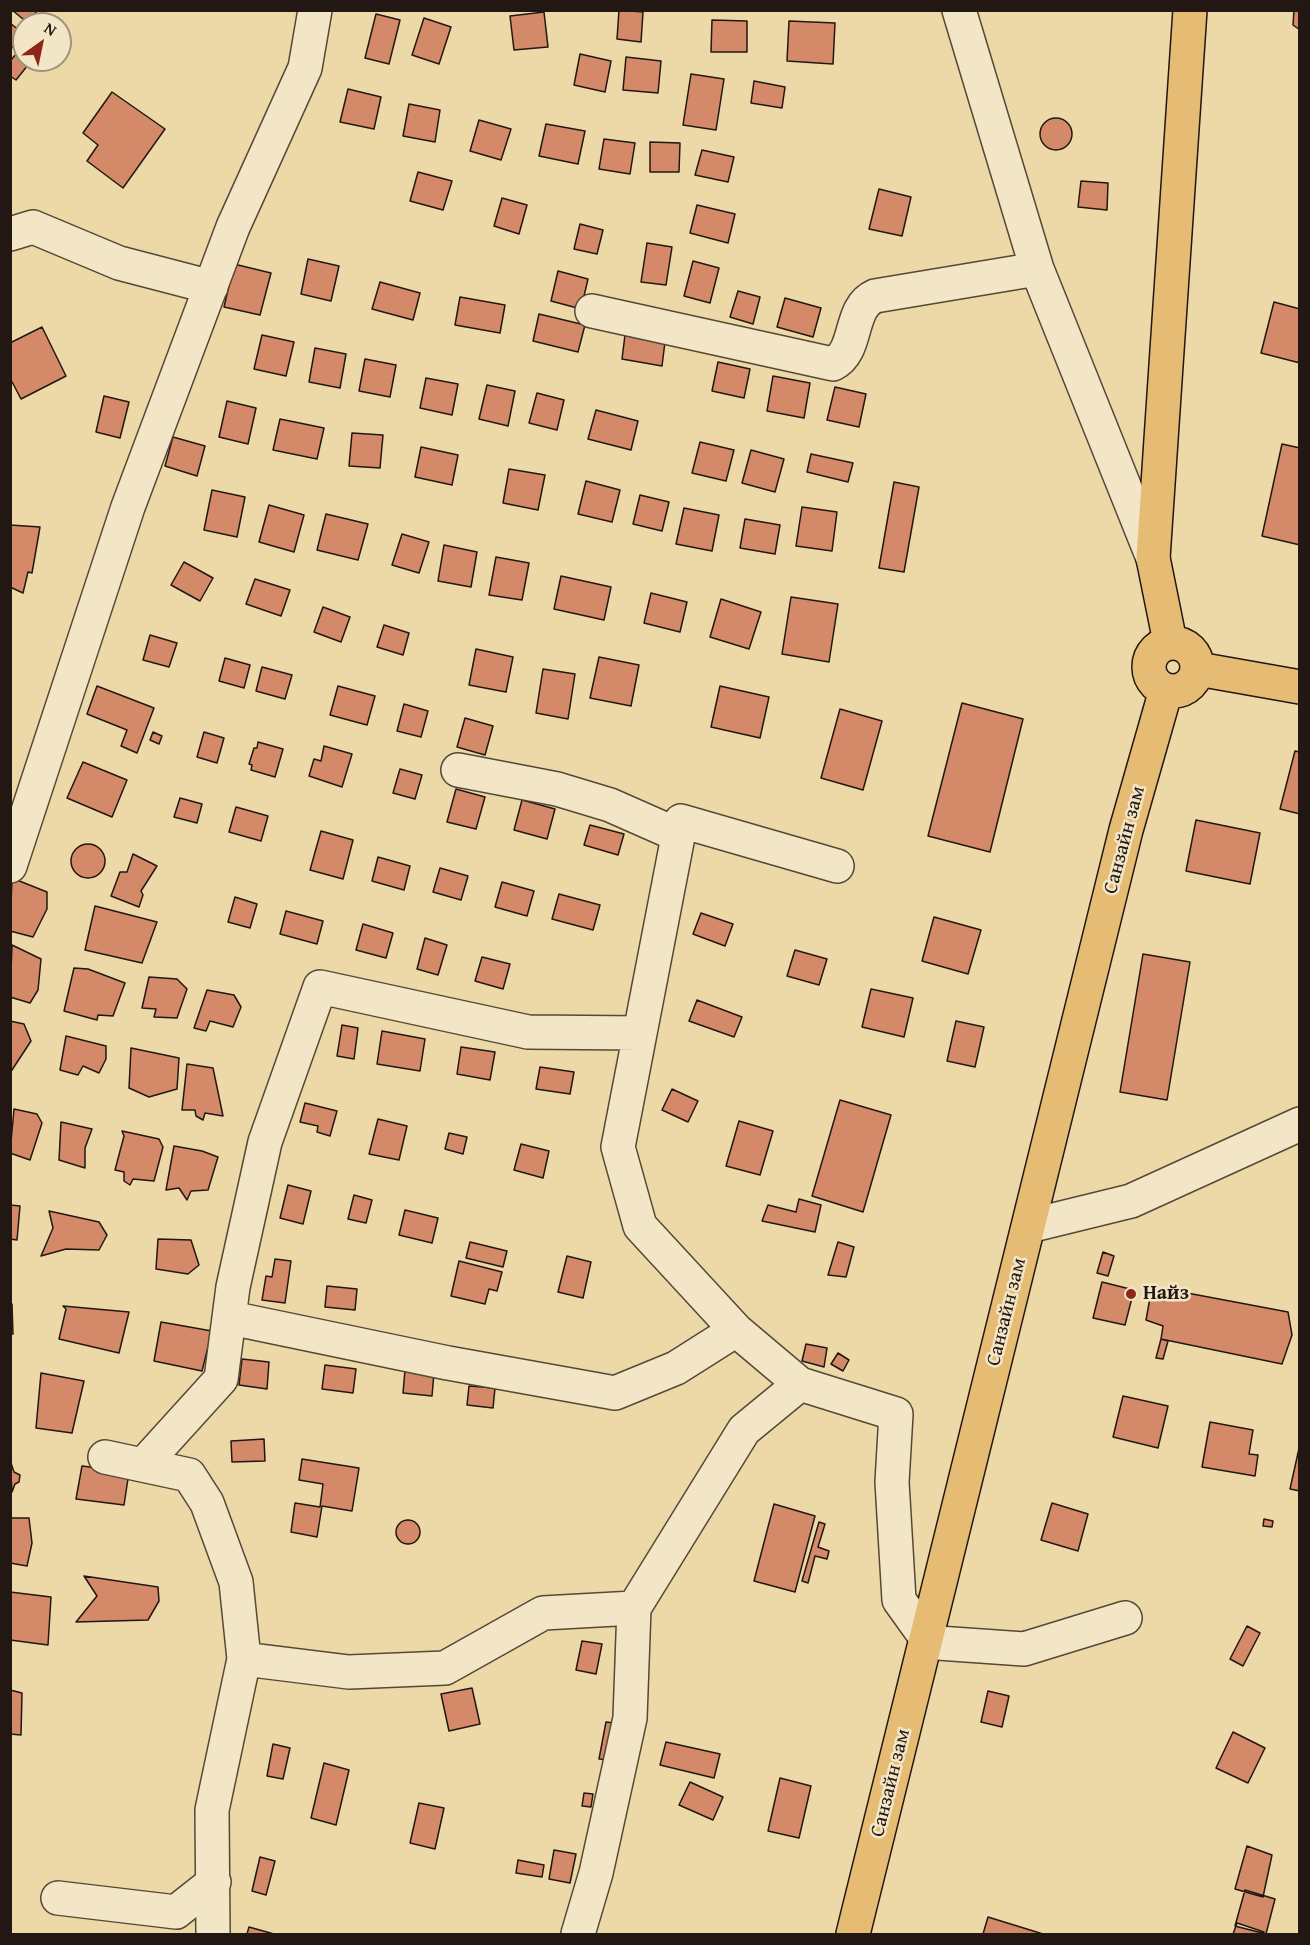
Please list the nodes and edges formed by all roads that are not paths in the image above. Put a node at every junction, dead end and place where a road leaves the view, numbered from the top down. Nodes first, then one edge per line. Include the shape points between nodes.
1 (315, 10) edge
2 (959, 10) edge
3 (1190, 10) edge
4 (10, 234) edge
5 (1037, 268) junction
6 (211, 287) junction
7 (591, 311) dead end
8 (1153, 558) junction
9 (1170, 642) junction
10 (1198, 669) junction
11 (1299, 687) edge
12 (1166, 690) junction
13 (458, 770) dead end
14 (678, 835) junction
15 (10, 866) edge
16 (837, 866) dead end
17 (640, 1033) junction
18 (1299, 1124) edge
19 (1029, 1226) junction
20 (231, 1318) junction
21 (736, 1329) junction
22 (800, 1384) junction
23 (105, 1457) dead end
24 (142, 1465) junction
25 (634, 1608) junction
26 (1125, 1618) dead end
27 (927, 1639) junction
28 (244, 1659) junction
29 (214, 1882) junction
30 (58, 1898) dead end
31 (213, 1935) edge
32 (578, 1935) edge
33 (853, 1935) edge

1 - 6 street via 305,68 233,227
2 - 5 street
3 - 8 main road
4 - 6 street via 33,227 119,263
5 - 7 street via 866,300 841,360 833,364
5 - 8 street
6 - 15 street via 128,507
8 - 9 main road
9 - 10 main road via 1190,649
9 - 12 main road via 1152,654 1149,664 1156,684
10 - 11 main road
10 - 12 main road via 1187,687
12 - 19 main road, Санзайн зам via 1123,842
13 - 14 street via 557,789 610,805
14 - 16 street via 681,821
14 - 17 street
17 - 20 street via 528,1032 320,987 266,1142 233,1287
17 - 21 street via 618,1147 640,1226
18 - 19 street via 1131,1201
19 - 27 main road, Санзайн зам
20 - 21 street via 615,1393 676,1368
20 - 24 street via 221,1379
21 - 22 street
22 - 25 street via 744,1430
22 - 27 street via 896,1414 892,1482 899,1600
23 - 24 street
24 - 28 street via 189,1475 207,1503 236,1582
25 - 28 street via 543,1613 445,1668 349,1672
25 - 32 street via 630,1718 596,1873
26 - 27 street via 1024,1649
27 - 33 main road, Санзайн зам
28 - 29 street via 212,1810
29 - 30 street via 176,1912
29 - 31 street

